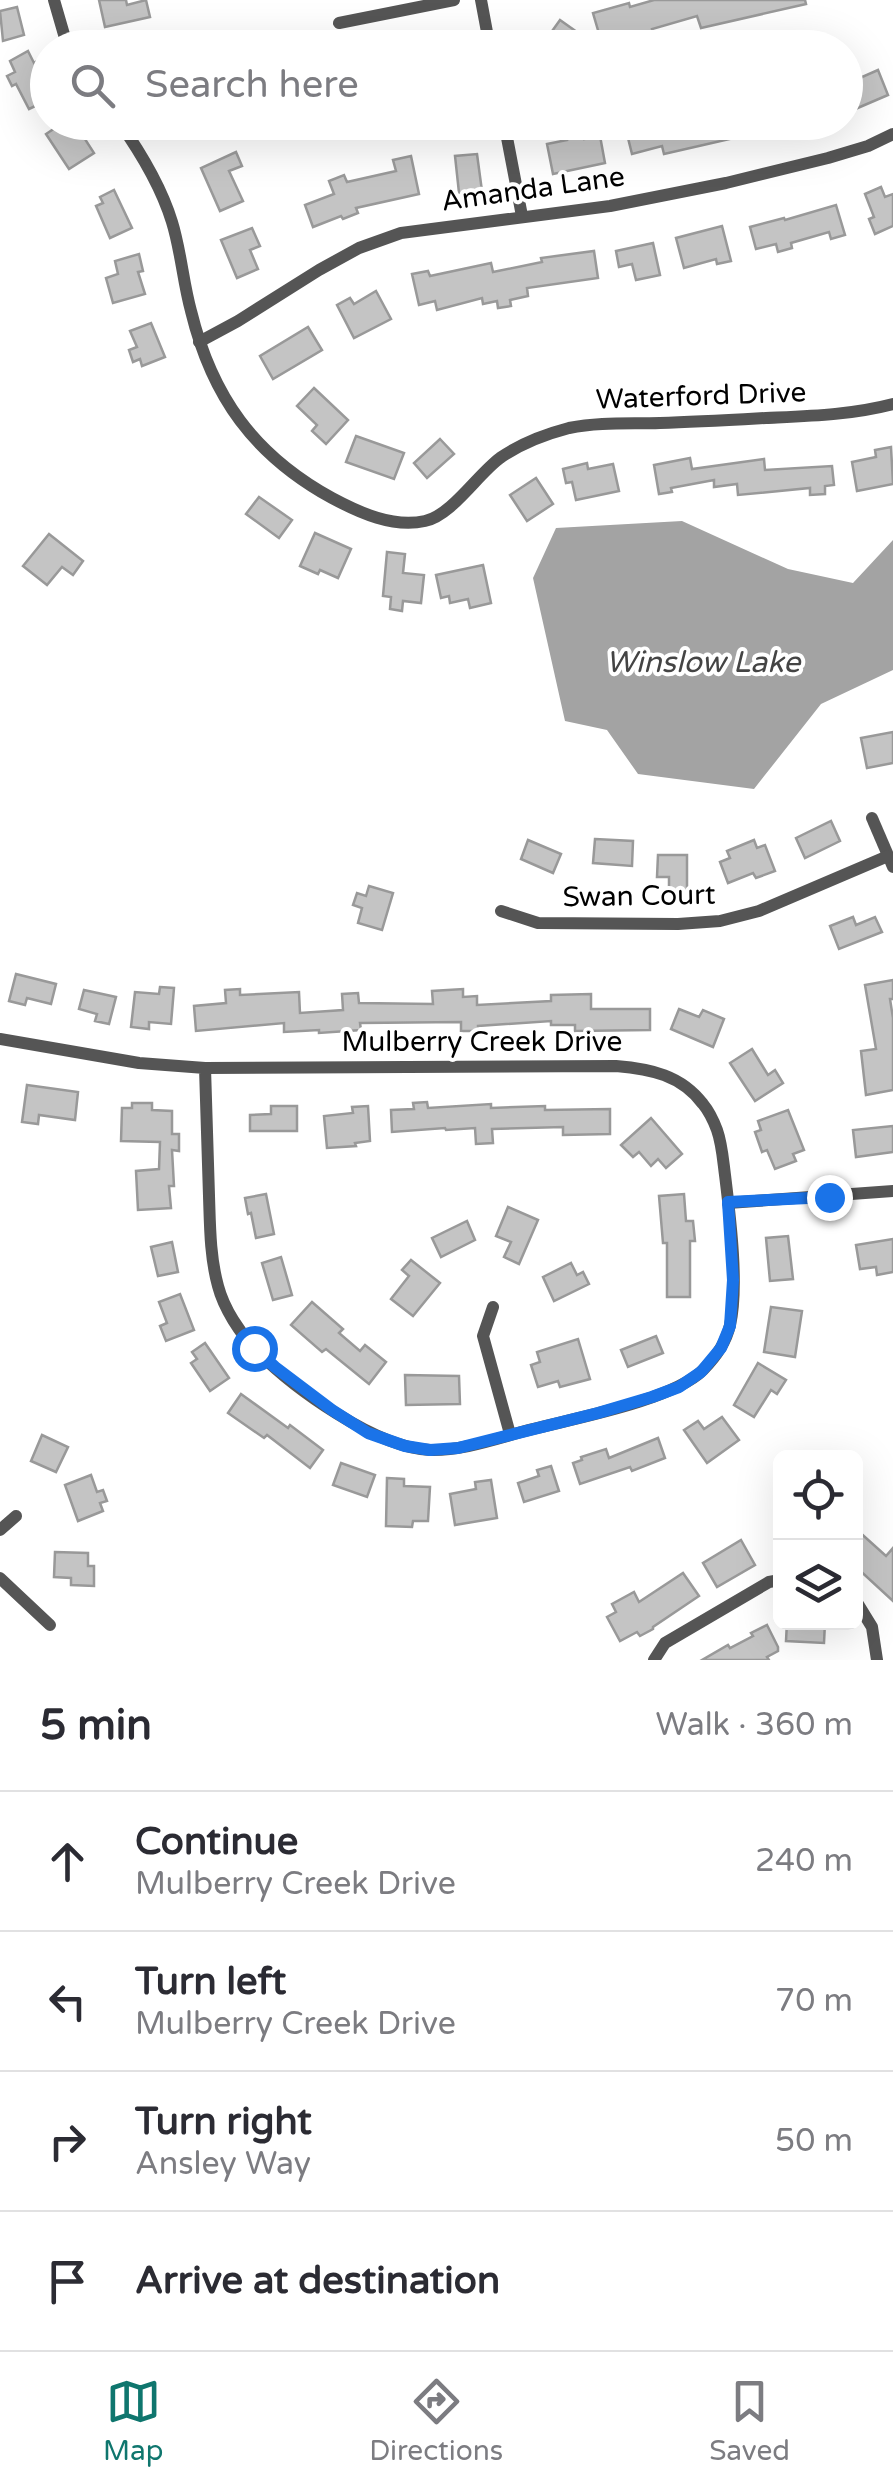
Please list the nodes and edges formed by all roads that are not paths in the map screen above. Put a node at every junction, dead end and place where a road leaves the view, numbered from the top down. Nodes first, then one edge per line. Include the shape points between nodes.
1 (54, 0) edge
2 (454, 0) edge
3 (481, 0) edge
4 (339, 24) dead end
5 (63, 30) edge
6 (487, 30) edge
7 (893, 134) edge
8 (130, 140) edge
9 (507, 140) edge
10 (522, 216) junction
11 (199, 342) junction
12 (893, 404) edge
13 (872, 818) dead end
14 (890, 861) edge
15 (501, 911) dead end
16 (0, 1039) edge
17 (205, 1068) junction
18 (893, 1191) edge
19 (728, 1202) junction
20 (493, 1307) dead end
21 (510, 1434) junction
22 (16, 1516) dead end
23 (0, 1530) edge
24 (0, 1578) edge
25 (773, 1581) edge
26 (863, 1612) edge
27 (50, 1625) dead end
28 (654, 1660) edge
29 (877, 1660) edge

1 - 5 street
2 - 4 street
3 - 6 street
7 - 10 street, Amanda Lane via 726,183
8 - 11 street, Waterford Drive via 172,223
9 - 10 street
10 - 11 street, Amanda Lane via 401,232 359,248
11 - 12 street, Waterford Drive via 233,411 295,477 379,519 406,524 431,520 500,459 565,429 842,415
13 - 14 street
14 - 15 street, Swan Court via 720,921 538,923
16 - 17 street, Mulberry Creek Drive
17 - 19 street, Mulberry Creek Drive via 651,1069 680,1082 704,1104 717,1129
17 - 21 street, Mulberry Creek Drive via 211,1255 218,1290 254,1348 332,1410 405,1446 458,1448
18 - 19 street
19 - 21 street, Mulberry Creek Drive via 730,1326 701,1372 652,1397
20 - 21 street via 483,1336
22 - 23 street
24 - 27 street
25 - 28 street via 664,1643
26 - 29 street

